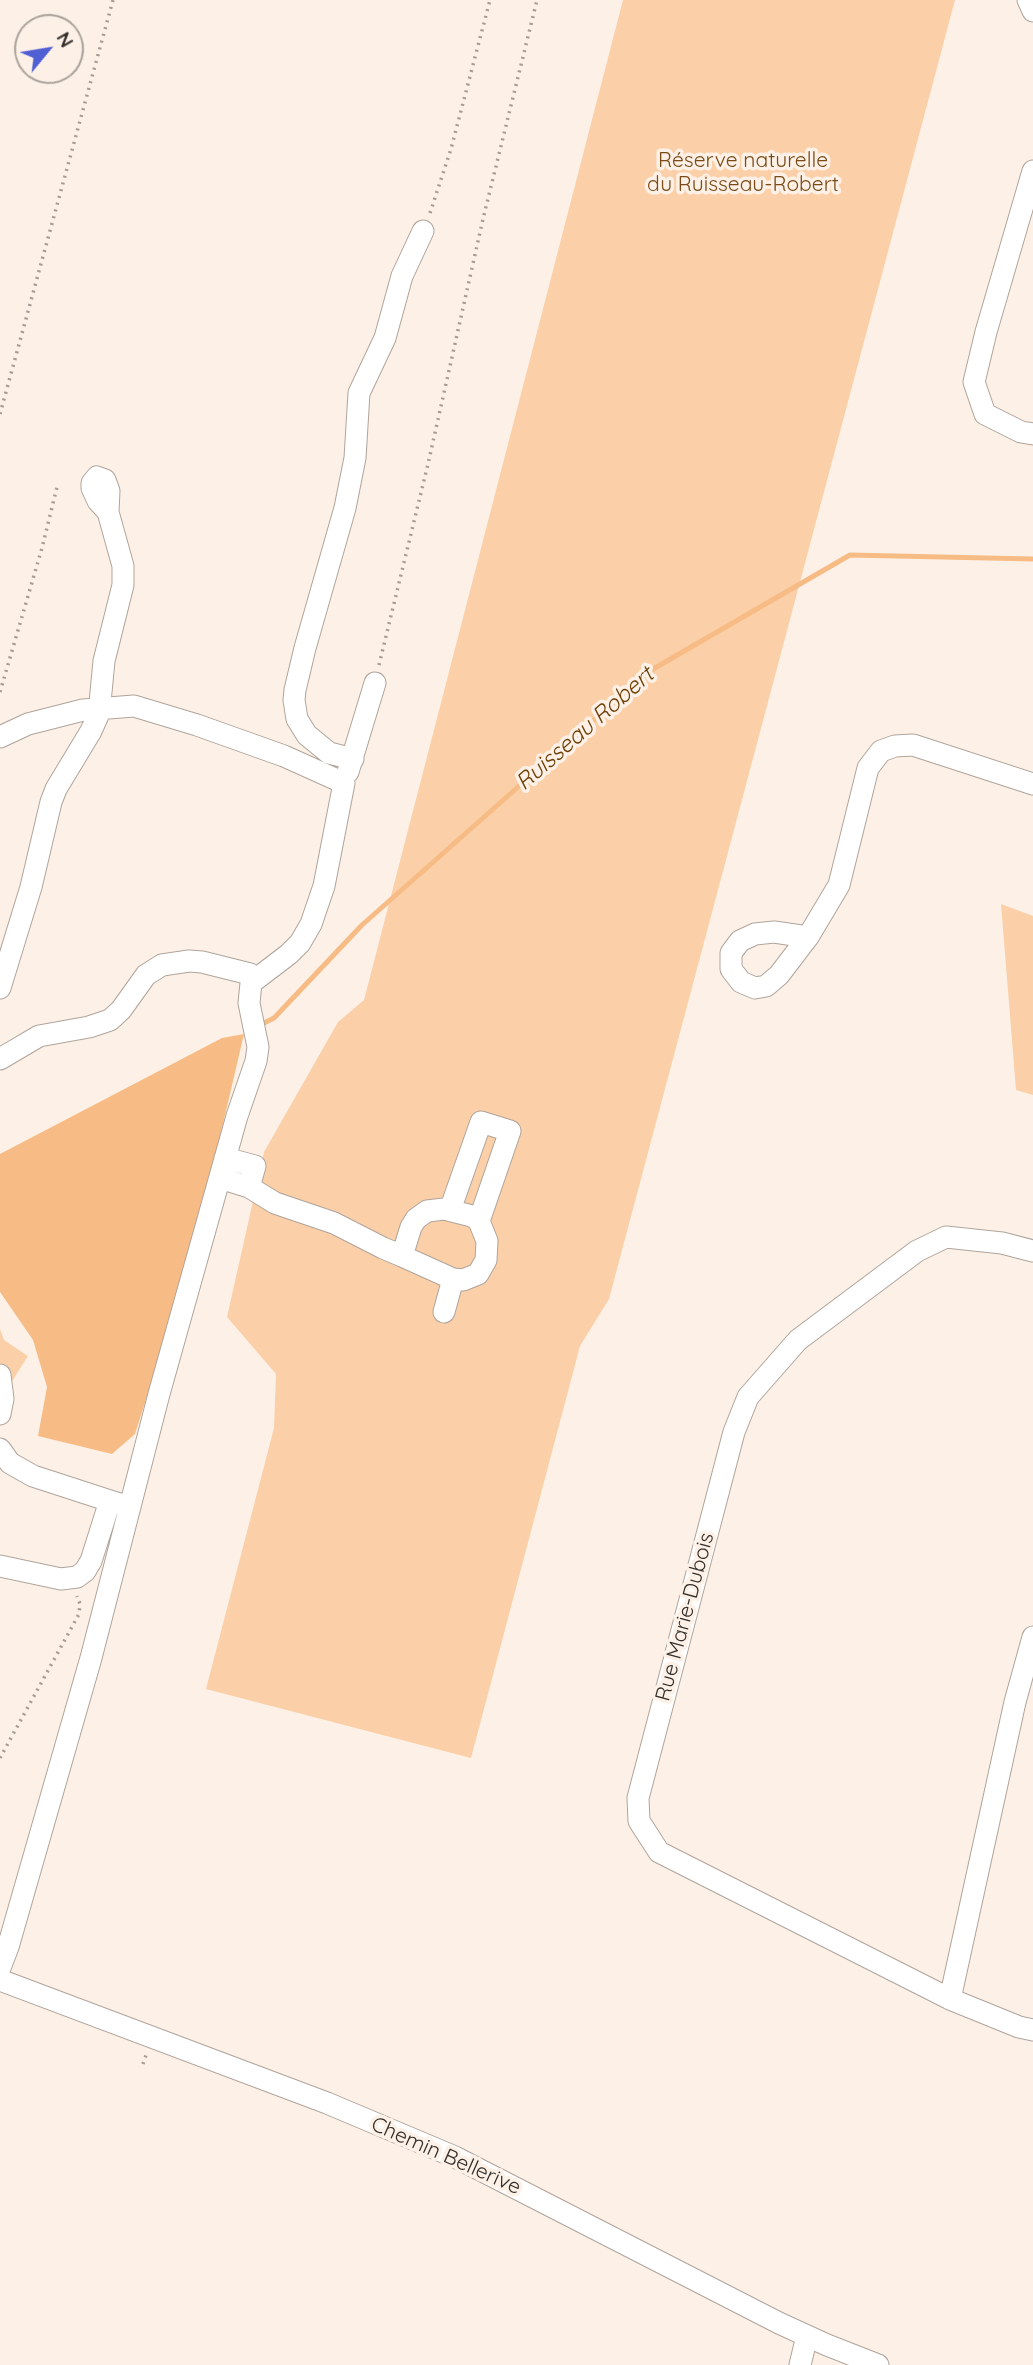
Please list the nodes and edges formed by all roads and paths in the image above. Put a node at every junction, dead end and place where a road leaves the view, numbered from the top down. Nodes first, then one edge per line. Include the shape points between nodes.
1 (113, 0) edge
2 (490, 0) edge
3 (537, 0) edge
4 (1028, 0) edge
5 (1033, 11) edge
6 (1033, 171) edge
7 (423, 231) joint
8 (0, 414) edge
9 (1033, 434) edge
10 (57, 487) dead end
11 (108, 512) dead end
12 (375, 684) joint
13 (0, 692) edge
14 (100, 708) junction
15 (0, 737) edge
16 (322, 749) junction
17 (353, 759) junction
18 (315, 770) junction
19 (344, 783) junction
20 (1033, 784) edge
21 (808, 937) dead end
22 (256, 979) junction
23 (0, 988) edge
24 (0, 1059) edge
25 (223, 1168) junction
26 (450, 1210) junction
27 (479, 1220) junction
28 (1033, 1251) edge
29 (402, 1256) junction
30 (453, 1279) junction
31 (444, 1312) dead end
32 (0, 1375) edge
33 (0, 1414) edge
34 (0, 1449) edge
35 (120, 1504) junction
36 (0, 1566) edge
37 (71, 1579) junction
38 (1033, 1637) edge
39 (0, 1758) edge
40 (0, 1968) edge
41 (0, 1980) edge
42 (950, 1999) junction
43 (1033, 2030) edge
44 (807, 2336) junction
45 (800, 2365) edge
46 (878, 2365) edge

1 - 8 path
2 - 7 path via 451,149
3 - 12 path
4 - 5 street
6 - 9 street via 974,382 985,414
7 - 16 street via 402,276 385,338 359,394 355,457 345,508 297,680 297,719
10 - 13 path
11 - 14 street via 124,576 104,661
12 - 17 street
14 - 15 street via 28,724
14 - 18 street via 151,710
14 - 23 street via 92,731 51,802
16 - 17 street
16 - 18 street
17 - 19 street
18 - 19 street
19 - 22 street via 324,886 311,924 289,954
20 - 21 street via 913,746 881,751 868,768 839,885
22 - 24 street via 202,962 162,965 146,975 110,1020 39,1036
22 - 25 street via 249,990 256,1060
25 - 29 street via 255,1166 249,1187 275,1203 334,1223
25 - 35 street via 159,1394
26 - 27 street
26 - 27 street via 481,1122 510,1131
26 - 29 street via 428,1211 416,1219
27 - 30 street via 487,1241 483,1268 472,1278
28 - 42 street, Rue Marie-Dubois via 1002,1242 946,1237 917,1251 798,1340 748,1398 734,1432 638,1798 639,1821 659,1852
29 - 30 street
30 - 31 street
32 - 33 street
34 - 35 street via 10,1463 26,1473
35 - 37 street via 85,1571
35 - 40 street via 91,1658
36 - 37 street
37 - 39 path via 79,1614
38 - 42 street
41 - 44 street, Chemin Bellerive via 316,2099 455,2157
42 - 43 street, Rue Marie-Dubois
44 - 45 street
44 - 46 street, Chemin Bellerive

